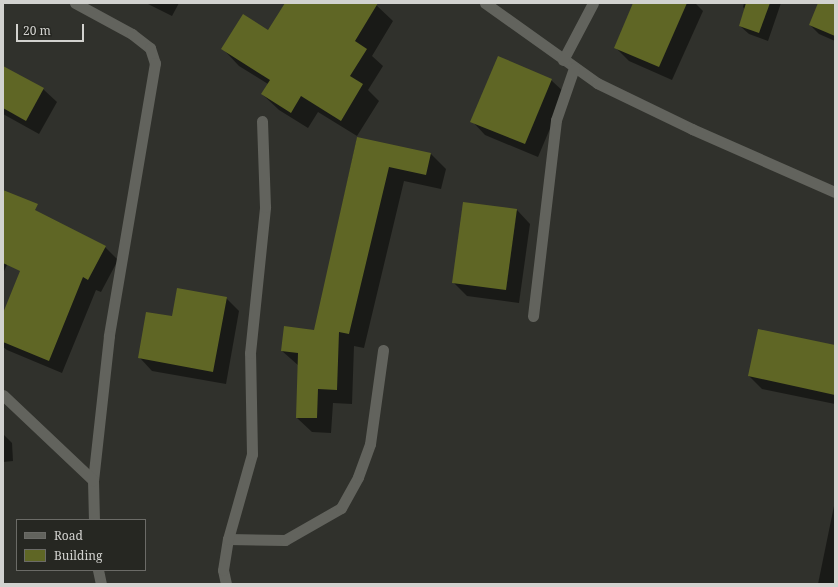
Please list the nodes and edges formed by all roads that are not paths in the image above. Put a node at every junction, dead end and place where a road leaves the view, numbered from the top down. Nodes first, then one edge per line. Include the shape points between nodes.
1 (75, 3) edge
2 (485, 3) edge
3 (593, 3) edge
4 (563, 60) junction
5 (574, 68) junction
6 (262, 121) dead end
7 (835, 192) edge
8 (533, 316) dead end
9 (383, 350) dead end
10 (3, 395) edge
11 (93, 480) junction
12 (94, 519) edge
13 (228, 540) junction
14 (98, 571) edge
15 (101, 584) edge
16 (226, 584) edge

1 - 11 street via 132,34 150,48 155,63 109,336
2 - 4 street
3 - 4 street
4 - 5 street
5 - 7 street via 597,83 692,129
5 - 8 street via 556,120
6 - 13 street via 265,207 250,353 252,454
9 - 13 street via 370,444 358,476 341,508 286,540
10 - 11 street
11 - 12 street
13 - 16 street via 223,570
14 - 15 street

